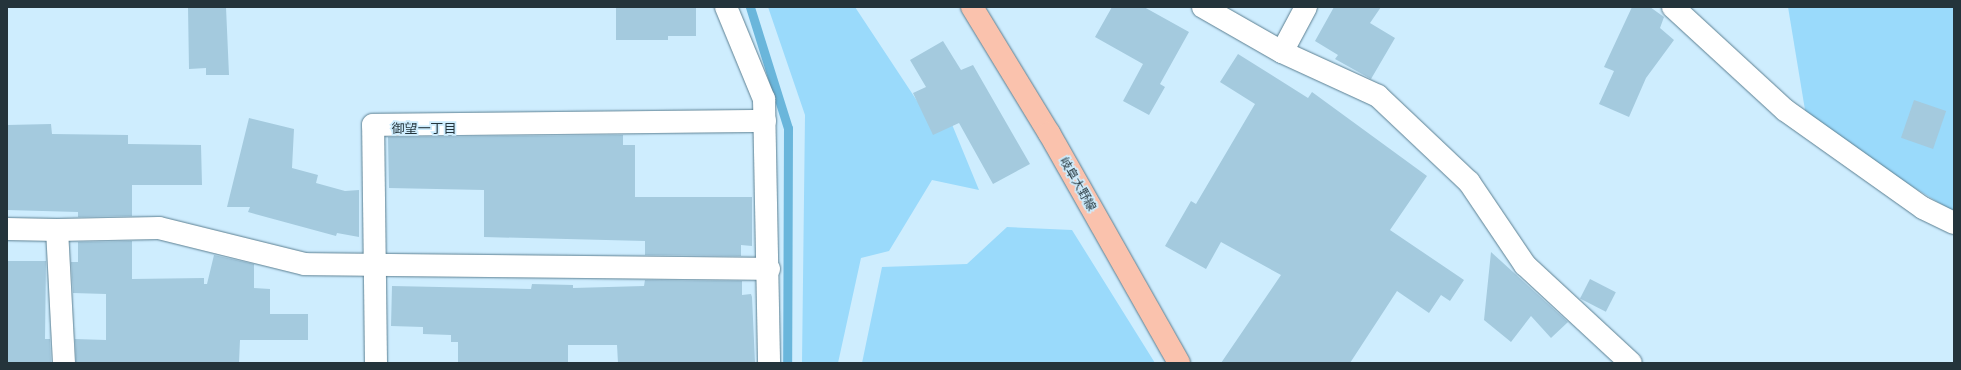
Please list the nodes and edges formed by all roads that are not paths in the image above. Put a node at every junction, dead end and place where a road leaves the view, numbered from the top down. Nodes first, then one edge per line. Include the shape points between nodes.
1 (726, 7) edge
2 (972, 7) edge
3 (1203, 7) edge
4 (1306, 7) edge
5 (1673, 7) edge
6 (1282, 52) junction
7 (765, 122) junction
8 (1954, 223) edge
9 (7, 230) edge
10 (57, 230) junction
11 (375, 264) junction
12 (769, 268) junction
13 (64, 363) edge
14 (376, 363) edge
15 (769, 363) edge
16 (1179, 363) edge
17 (1631, 363) edge

1 - 7 street via 764,99
2 - 16 main road, 岐阜大野線 via 1038,114
3 - 6 street
4 - 6 street
5 - 8 street via 1785,110 1923,208
6 - 17 street via 1378,96 1469,182 1526,265
7 - 11 street via 374,125
7 - 12 street
9 - 10 street
10 - 11 street via 159,228 305,264
10 - 13 street
11 - 12 street
11 - 14 street
12 - 15 street

